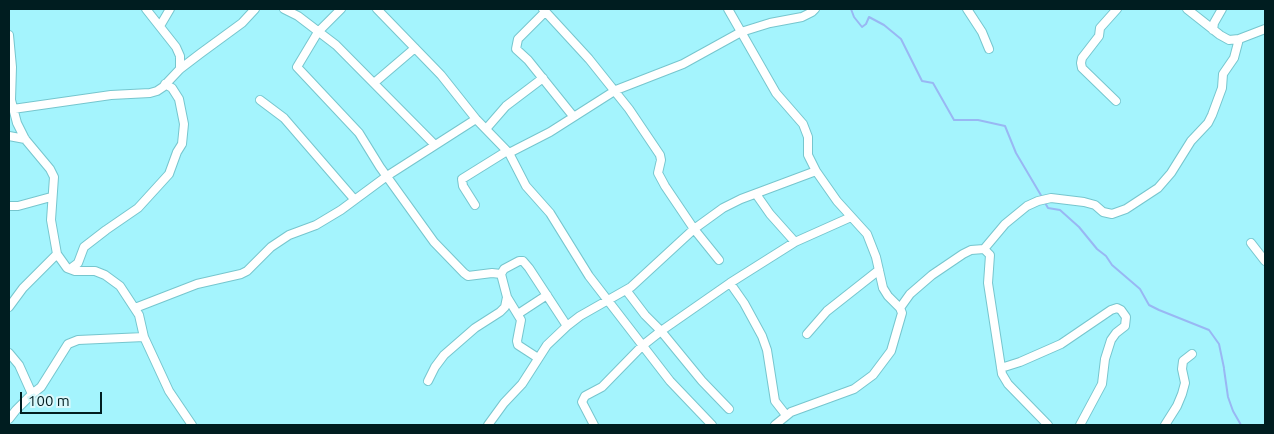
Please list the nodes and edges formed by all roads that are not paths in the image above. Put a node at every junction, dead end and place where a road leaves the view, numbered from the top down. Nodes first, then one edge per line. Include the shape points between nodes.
1 (146, 9) edge
2 (170, 9) edge
3 (255, 9) edge
4 (284, 9) edge
5 (305, 9) edge
6 (341, 9) edge
7 (377, 9) edge
8 (728, 9) edge
9 (815, 9) edge
10 (967, 9) edge
11 (1117, 9) edge
12 (1187, 9) edge
13 (1222, 9) edge
14 (544, 10) edge
15 (298, 16) junction
16 (160, 26) junction
17 (1265, 29) edge
18 (1213, 30) junction
19 (318, 32) junction
20 (741, 32) junction
21 (9, 35) edge
22 (1239, 40) junction
23 (415, 48) junction
24 (988, 49) dead end
25 (180, 69) junction
26 (543, 78) junction
27 (374, 83) junction
28 (165, 84) junction
29 (616, 90) junction
30 (260, 100) dead end
31 (1116, 101) dead end
32 (13, 109) junction
33 (573, 116) junction
34 (476, 119) junction
35 (486, 129) junction
36 (10, 138) edge
37 (25, 139) junction
38 (435, 145) junction
39 (508, 152) junction
40 (816, 171) junction
41 (386, 176) junction
42 (756, 194) junction
43 (51, 197) junction
44 (354, 199) junction
45 (475, 205) dead end
46 (9, 206) edge
47 (851, 217) junction
48 (694, 229) junction
49 (795, 242) junction
50 (1251, 243) dead end
51 (984, 249) junction
52 (58, 254) junction
53 (719, 260) dead end
54 (1265, 261) edge
55 (70, 269) junction
56 (880, 270) junction
57 (501, 274) junction
58 (730, 283) junction
59 (626, 290) junction
60 (546, 295) junction
61 (507, 297) junction
62 (609, 300) junction
63 (9, 307) edge
64 (135, 308) junction
65 (900, 308) junction
66 (518, 314) junction
67 (566, 326) junction
68 (661, 331) junction
69 (807, 334) dead end
70 (144, 336) junction
71 (642, 346) junction
72 (9, 353) edge
73 (1192, 354) dead end
74 (538, 358) junction
75 (1001, 368) junction
76 (428, 381) dead end
77 (32, 394) junction
78 (729, 409) dead end
79 (786, 415) junction
80 (9, 420) edge
81 (12, 425) edge
82 (190, 425) edge
83 (488, 425) edge
84 (594, 425) edge
85 (712, 425) edge
86 (775, 425) edge
87 (1048, 425) edge
88 (1080, 425) edge
89 (1165, 425) edge

1 - 16 street
2 - 16 street
3 - 25 street via 242,23
4 - 15 street
5 - 15 street
6 - 19 street
7 - 23 street
8 - 20 street
9 - 20 street via 802,17
10 - 24 street via 982,32
11 - 31 street via 1100,28 1099,36 1081,63 1082,68
12 - 18 street
13 - 18 street
14 - 26 street via 516,46
14 - 29 street
15 - 19 street
16 - 25 street via 176,47
17 - 22 street
18 - 22 street via 1229,40
19 - 27 street via 336,45
19 - 41 street via 297,67 359,133
20 - 29 street via 683,64
20 - 40 street via 776,93 803,124 808,137 808,155
21 - 32 street
22 - 51 street via 1234,58 1223,74 1222,88 1212,115 1158,188 1126,209 1112,214 1084,202 1051,198 1038,200 1005,224
23 - 27 street
23 - 34 street
25 - 28 street
26 - 33 street
26 - 35 street via 506,106
27 - 38 street
28 - 32 street via 150,93 111,95
28 - 55 street via 179,99 184,124 182,144 169,174 138,208 84,247 78,263
29 - 33 street
29 - 48 street via 657,150 661,160 658,173
30 - 44 street via 284,118
32 - 37 street
33 - 39 street via 550,132
34 - 35 street
34 - 38 street
35 - 39 street
36 - 37 street
37 - 43 street via 54,177
38 - 41 street
39 - 45 street via 462,179
39 - 62 street via 526,186 544,205 589,276
40 - 42 street
40 - 47 street
41 - 44 street
41 - 57 street via 434,242 464,273 468,276
42 - 48 street via 723,208
42 - 49 street
43 - 46 street
43 - 52 street via 52,229
44 - 64 street via 316,225 284,238 241,274 197,284
47 - 49 street
47 - 56 street via 867,234
48 - 53 street
48 - 59 street via 641,280
49 - 58 street
50 - 54 street
51 - 65 street via 970,250 932,275 910,294
51 - 75 street via 990,255 988,283
52 - 55 street
52 - 63 street via 23,288
55 - 64 street via 104,275 120,286
56 - 65 street via 883,288
56 - 69 street via 827,311
57 - 60 street via 512,264 523,261
57 - 61 street
58 - 68 street
58 - 79 street via 762,336 775,401
59 - 62 street
59 - 68 street
60 - 66 street
60 - 67 street
61 - 66 street
61 - 76 street via 500,312 475,328 444,355
62 - 67 street
62 - 71 street
64 - 70 street
65 - 79 street via 902,318 894,344 873,375 854,389
66 - 74 street via 521,320 518,345
67 - 74 street
68 - 71 street
68 - 78 street
70 - 77 street via 73,341 41,387
70 - 82 street via 168,391
71 - 84 street via 602,386 585,396 582,402
71 - 85 street
72 - 77 street
73 - 89 street via 1183,361 1185,383 1182,394
74 - 83 street
75 - 87 street via 1008,384
75 - 88 street via 1056,346 1111,310 1121,310 1126,317 1125,326 1111,340 1102,384
77 - 80 street
79 - 86 street
80 - 81 street

